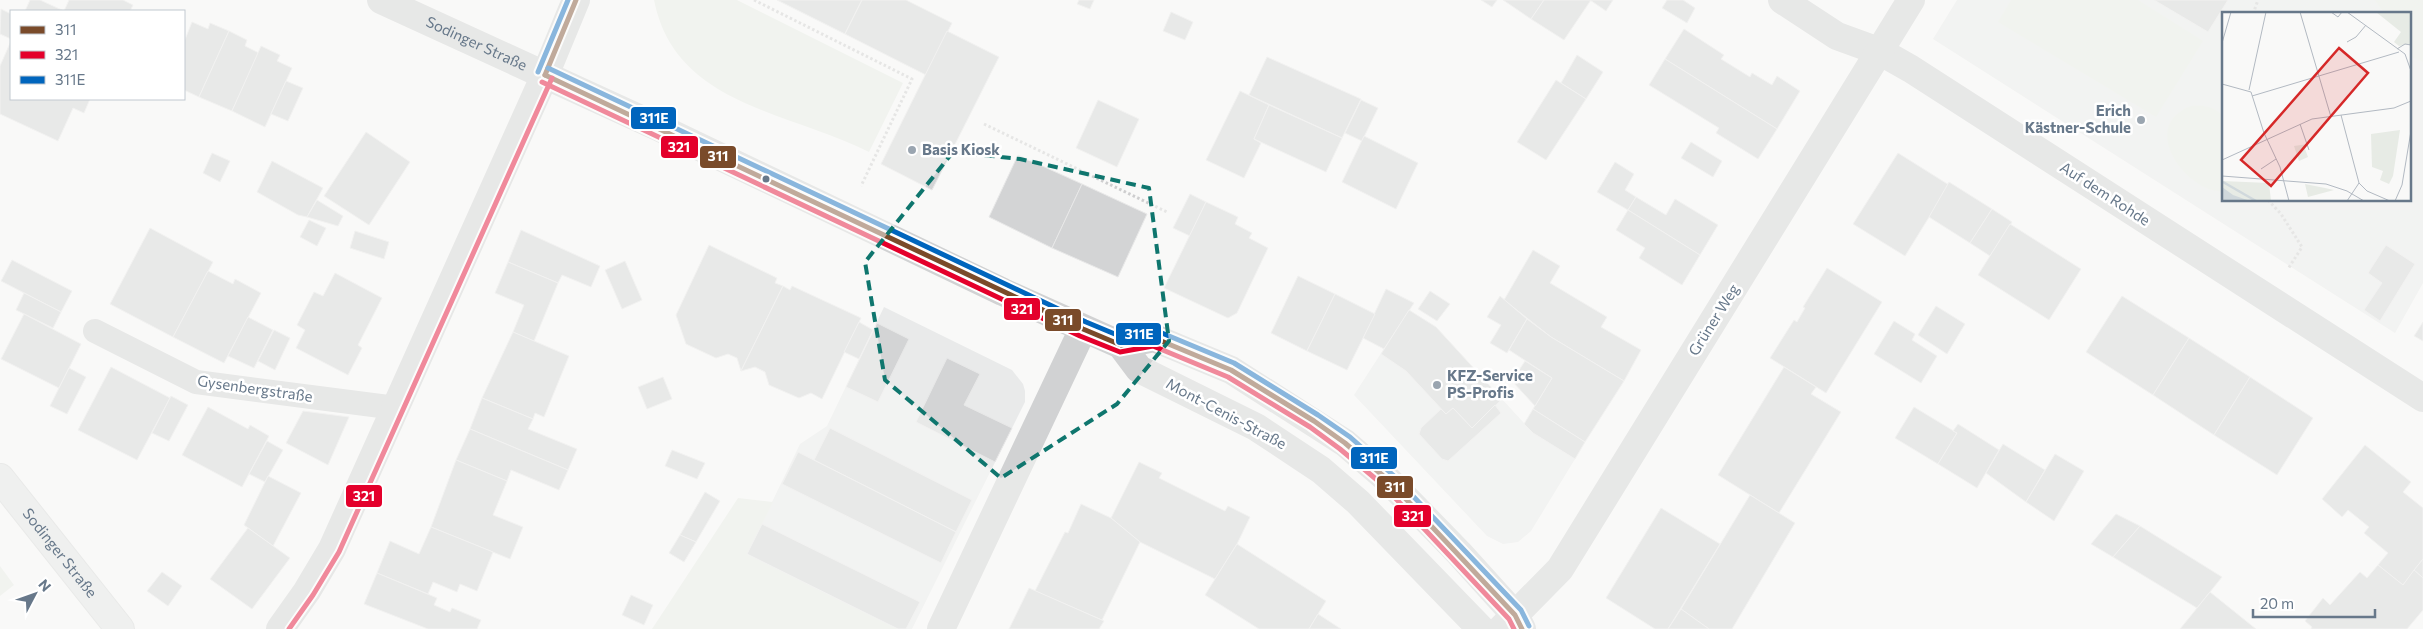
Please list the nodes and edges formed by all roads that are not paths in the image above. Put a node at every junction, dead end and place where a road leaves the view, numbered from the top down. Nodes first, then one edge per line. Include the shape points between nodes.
1 (381, 0) edge
2 (576, 0) edge
3 (1782, 0) edge
4 (1912, 0) edge
5 (1880, 52) junction
6 (545, 75) junction
7 (1083, 329) junction
8 (95, 331) dead end
9 (1121, 345) junction
10 (2423, 398) edge
11 (396, 408) junction
12 (0, 478) edge
13 (1513, 624) edge
14 (120, 629) edge
15 (280, 629) edge
16 (941, 629) edge
17 (1482, 629) edge

1 - 6 street, Sodinger Straße
2 - 6 street
3 - 5 street, Auf dem Rohde via 1838,36
4 - 5 street, Grüner Weg
5 - 10 street, Auf dem Rohde
5 - 13 street, Grüner Weg via 1560,569
6 - 7 street
6 - 11 street
7 - 9 street
7 - 16 street
8 - 11 lane, Gysenbergstraße via 196,382
9 - 13 street via 1154,338 1231,370 1345,443 1388,480
9 - 17 street, Mont-Cenis-Straße via 1139,369 1256,427 1321,470 1358,502
11 - 15 street via 332,550
12 - 14 main road, Sodinger Straße

